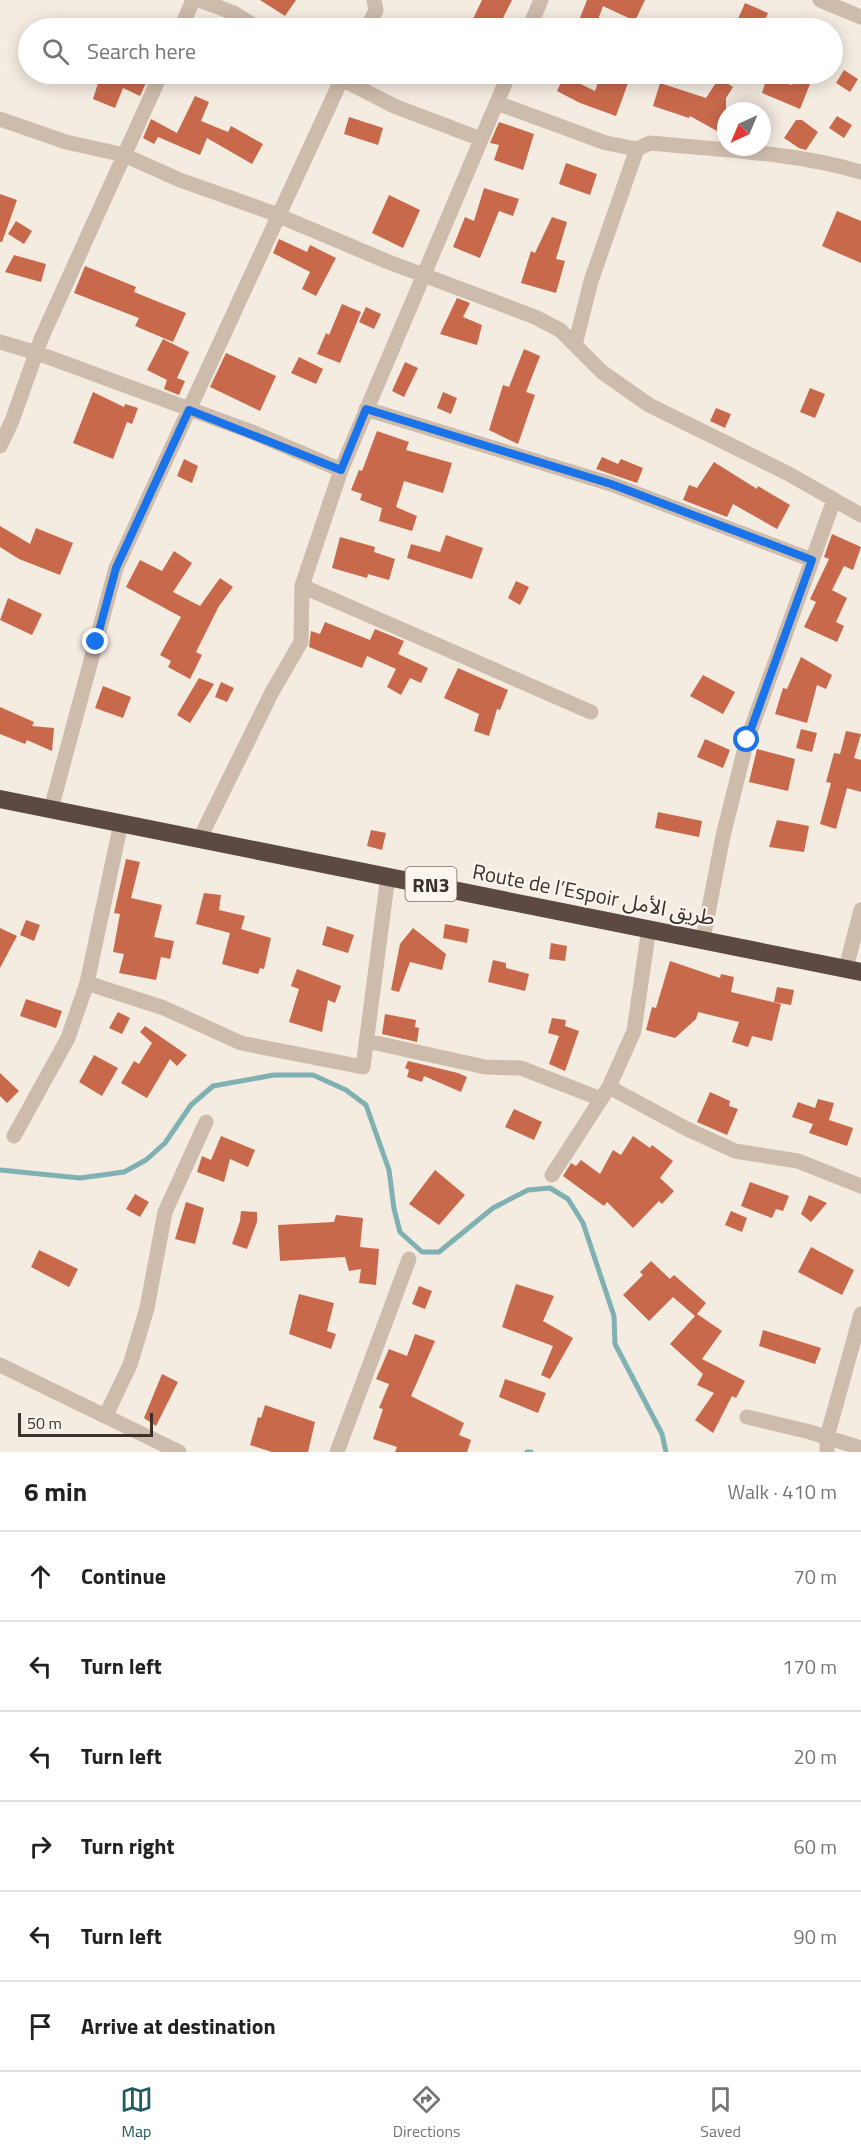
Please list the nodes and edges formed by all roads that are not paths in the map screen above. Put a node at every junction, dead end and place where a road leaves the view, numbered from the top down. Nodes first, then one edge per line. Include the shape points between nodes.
1 (193, 0) edge
2 (200, 0) edge
3 (374, 0) edge
4 (541, 0) edge
5 (820, 0) edge
6 (185, 18) edge
7 (241, 18) edge
8 (372, 18) edge
9 (533, 18) edge
10 (861, 18) edge
11 (156, 84) edge
12 (335, 84) edge
13 (355, 84) edge
14 (505, 84) edge
15 (497, 103) junction
16 (0, 119) edge
17 (481, 139) junction
18 (637, 149) junction
19 (124, 155) junction
20 (861, 171) edge
21 (278, 215) junction
22 (424, 276) junction
23 (0, 342) edge
24 (574, 345) junction
25 (37, 353) junction
26 (366, 409) junction
27 (189, 410) junction
28 (0, 446) edge
29 (341, 470) junction
30 (834, 500) junction
31 (861, 515) edge
32 (812, 560) junction
33 (302, 586) junction
34 (591, 712) dead end
35 (0, 799) edge
36 (51, 809) junction
37 (121, 823) junction
38 (200, 838) junction
39 (388, 876) junction
40 (861, 910) edge
41 (649, 928) junction
42 (703, 939) junction
43 (854, 970) edge
44 (87, 983) junction
45 (367, 1041) junction
46 (605, 1093) junction
47 (206, 1122) dead end
48 (14, 1136) dead end
49 (552, 1175) dead end
50 (861, 1186) edge
51 (409, 1259) dead end
52 (861, 1314) edge
53 (0, 1365) edge
54 (106, 1415) junction
55 (747, 1417) dead end
56 (827, 1444) edge
57 (861, 1448) edge
58 (179, 1452) edge
59 (337, 1452) edge

1 - 6 street
2 - 7 street
3 - 8 street via 376,10
4 - 9 street
5 - 10 street
11 - 19 street
12 - 21 street
13 - 17 street via 394,106
14 - 15 street
15 - 17 street
15 - 18 street via 606,143
16 - 19 street
17 - 22 street
18 - 20 street via 650,143 728,150 833,163
18 - 24 street via 591,281
19 - 21 street
19 - 25 street
21 - 22 street
21 - 27 street
22 - 24 street via 536,317 560,330
22 - 26 street
23 - 25 street
24 - 30 street via 602,372 649,405 718,437
25 - 27 street
25 - 28 street
26 - 29 street
26 - 32 street via 611,484
27 - 29 street
27 - 36 street via 116,568
29 - 33 street
30 - 31 street
30 - 32 street
32 - 42 street via 747,740
33 - 34 street
33 - 38 street via 301,642
35 - 36 highway, Route de l’Espoir طريق الأمل / RN3
36 - 37 highway, Route de l’Espoir طريق الأمل / RN3
37 - 38 highway, Route de l’Espoir طريق الأمل / RN3
37 - 44 street
38 - 39 highway, Route de l’Espoir طريق الأمل / RN3
39 - 41 highway, Route de l’Espoir طريق الأمل / RN3
39 - 45 street
40 - 43 street
41 - 42 highway, Route de l’Espoir طريق الأمل / RN3
41 - 46 street via 634,1031
42 - 43 highway, Route de l’Espoir طريق الأمل / RN3
44 - 45 street via 164,1008 241,1044 363,1067
44 - 48 street via 68,1038
45 - 46 street via 485,1067 521,1068
46 - 49 street
46 - 50 street via 735,1151 798,1161
47 - 54 street via 165,1212 144,1320 130,1365
51 - 59 street
52 - 56 street
53 - 54 street
54 - 58 street
55 - 56 street
56 - 57 street

